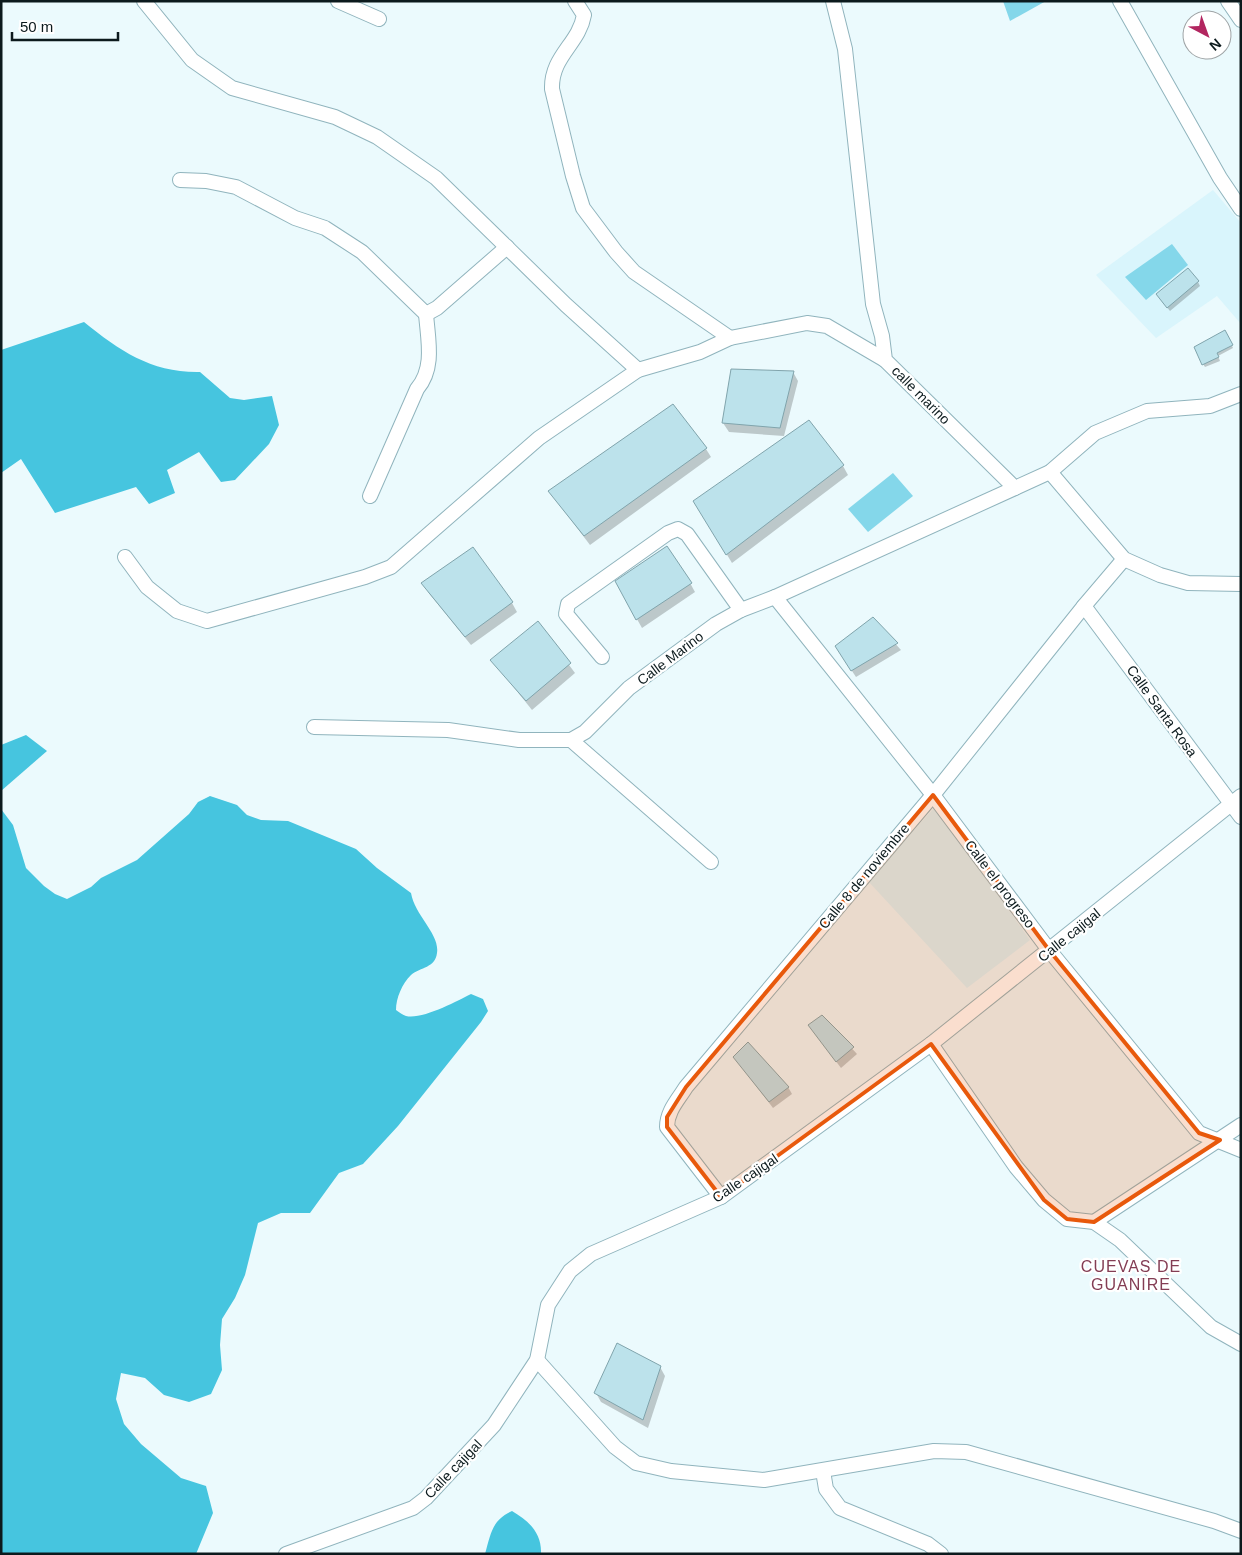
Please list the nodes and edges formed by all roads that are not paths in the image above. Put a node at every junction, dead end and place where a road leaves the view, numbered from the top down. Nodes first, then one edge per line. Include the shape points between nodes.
1 (144, 1) edge
2 (338, 1) edge
3 (575, 1) edge
4 (833, 1) edge
5 (1120, 1) edge
6 (1228, 1) edge
7 (379, 19) dead end
8 (1241, 20) edge
9 (180, 180) dead end
10 (1241, 209) edge
11 (507, 247) junction
12 (426, 314) junction
13 (730, 338) junction
14 (885, 360) junction
15 (638, 370) junction
16 (1241, 394) edge
17 (1050, 472) junction
18 (1015, 488) junction
19 (370, 496) dead end
20 (125, 557) dead end
21 (1124, 560) junction
22 (1241, 584) edge
23 (775, 597) junction
24 (1084, 606) junction
25 (741, 610) junction
26 (602, 657) dead end
27 (314, 727) dead end
28 (571, 740) junction
29 (933, 795) junction
30 (1236, 800) edge
31 (1241, 816) edge
32 (711, 862) dead end
33 (1049, 950) junction
34 (931, 1044) junction
35 (1241, 1125) edge
36 (1220, 1140) junction
37 (1241, 1150) edge
38 (721, 1197) junction
39 (1094, 1222) junction
40 (1241, 1344) edge
41 (537, 1360) junction
42 (823, 1471) junction
43 (1241, 1531) edge
44 (286, 1554) edge
45 (941, 1554) edge

1 - 11 street via 192,60 218,80 232,88 335,117 378,137 436,178
2 - 7 street
3 - 13 street via 584,15 582,28 559,59 552,75 583,208 634,272
4 - 14 street, calle marino via 845,49 873,304
5 - 10 street via 1215,171
6 - 8 street
9 - 12 street via 236,187 295,218 325,228 362,252
11 - 12 street
11 - 15 street
12 - 19 street via 430,363 426,379 417,389
13 - 14 street via 818,322
13 - 15 street via 700,352
14 - 18 street, calle marino
15 - 20 street via 539,438 391,567 365,577 207,621 177,611 148,587
16 - 17 street via 1210,406 1147,411 1095,433
17 - 18 street
17 - 21 street
18 - 23 street, Calle Marino
21 - 22 street via 1160,576 1188,583
21 - 24 street, Calle 8 de noviembre
23 - 25 street, Calle Marino
23 - 29 street, Calle el progreso
24 - 29 street, Calle 8 de noviembre
24 - 30 street, Calle Santa Rosa
25 - 26 street via 687,534 678,529 568,604 566,614 571,622
25 - 28 street, Calle Marino via 716,624 629,688 585,732
27 - 28 street via 448,730 519,740
28 - 32 street
29 - 33 street, Calle el progreso
29 - 38 street, Calle 8 de noviembre via 686,1087 672,1108 667,1118 668,1127
30 - 31 street, Calle Santa Rosa
30 - 33 street, Calle cajigal
33 - 34 street, Calle cajigal
33 - 36 street, Calle el progreso via 1200,1133
34 - 38 street, Calle cajigal
34 - 39 street via 1016,1167 1044,1200 1067,1219
35 - 36 street
36 - 37 street, Calle el progreso
36 - 39 street
38 - 41 street, Calle cajigal via 591,1254 570,1271 548,1304
39 - 40 street via 1120,1240 1211,1327
41 - 42 street via 615,1448 636,1463 671,1471 764,1480
41 - 44 street, Calle cajigal via 494,1425 426,1498 413,1508
42 - 43 street via 934,1451 966,1452
42 - 45 street via 826,1489 840,1508 928,1544

